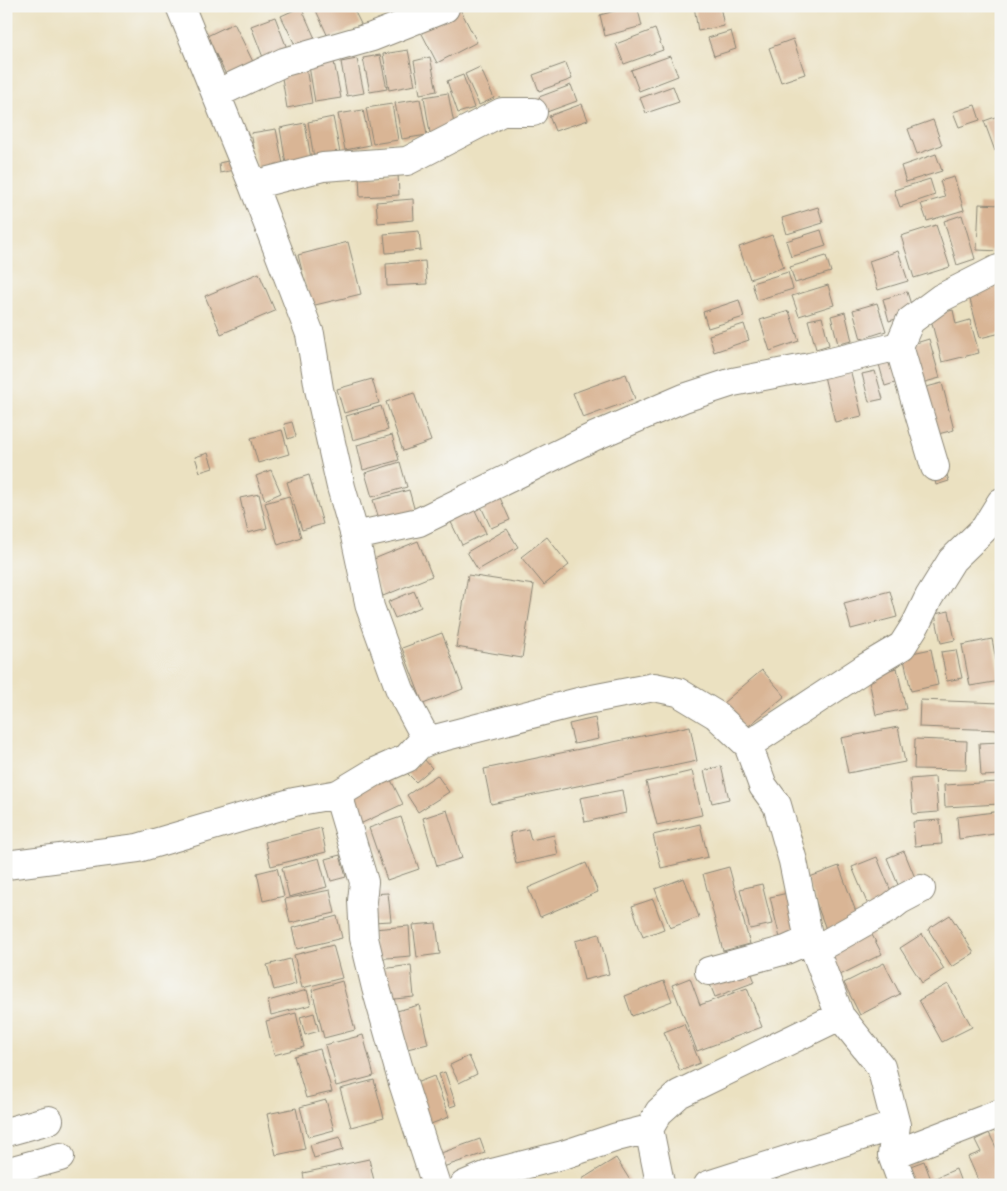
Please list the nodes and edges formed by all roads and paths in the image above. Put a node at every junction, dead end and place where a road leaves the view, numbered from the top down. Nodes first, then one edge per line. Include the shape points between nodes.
1 (180, 6) edge
2 (445, 8) dead end
3 (216, 94) junction
4 (533, 112) dead end
5 (253, 184) junction
6 (1000, 272) edge
7 (899, 346) junction
8 (935, 467) dead end
9 (1001, 502) edge
10 (356, 536) junction
11 (430, 740) junction
12 (748, 745) junction
13 (338, 794) junction
14 (6, 865) edge
15 (921, 889) dead end
16 (812, 945) junction
17 (709, 971) dead end
18 (840, 1016) junction
19 (1001, 1114) edge
20 (49, 1120) dead end
21 (896, 1125) junction
22 (649, 1129) junction
23 (6, 1132) edge
24 (892, 1155) junction
25 (60, 1157) dead end
26 (6, 1172) edge
27 (436, 1185) edge
28 (464, 1185) edge
29 (661, 1185) edge
30 (708, 1185) edge
31 (903, 1185) edge

1 - 3 street
2 - 3 street via 372,37 284,62
3 - 5 street
4 - 5 street via 502,112 407,160 323,167
5 - 10 street via 310,334 321,398
6 - 7 street via 941,298 910,321
7 - 8 street
7 - 10 street via 734,382 684,398 419,522
9 - 12 street via 985,528 952,560 902,646
10 - 11 street via 370,607 400,690
11 - 12 street via 582,701 654,687 678,692 716,715
11 - 13 street via 419,745 407,758
12 - 16 street via 764,786 777,805
13 - 14 street via 294,802 138,848
13 - 27 street via 364,882 364,938 376,988
15 - 16 street
16 - 17 street
16 - 18 street
18 - 21 street via 881,1067
18 - 22 street via 679,1094 659,1112
19 - 24 street
20 - 23 street
21 - 24 street
21 - 30 street
22 - 28 street via 492,1173
22 - 29 street
24 - 31 street
25 - 26 street

